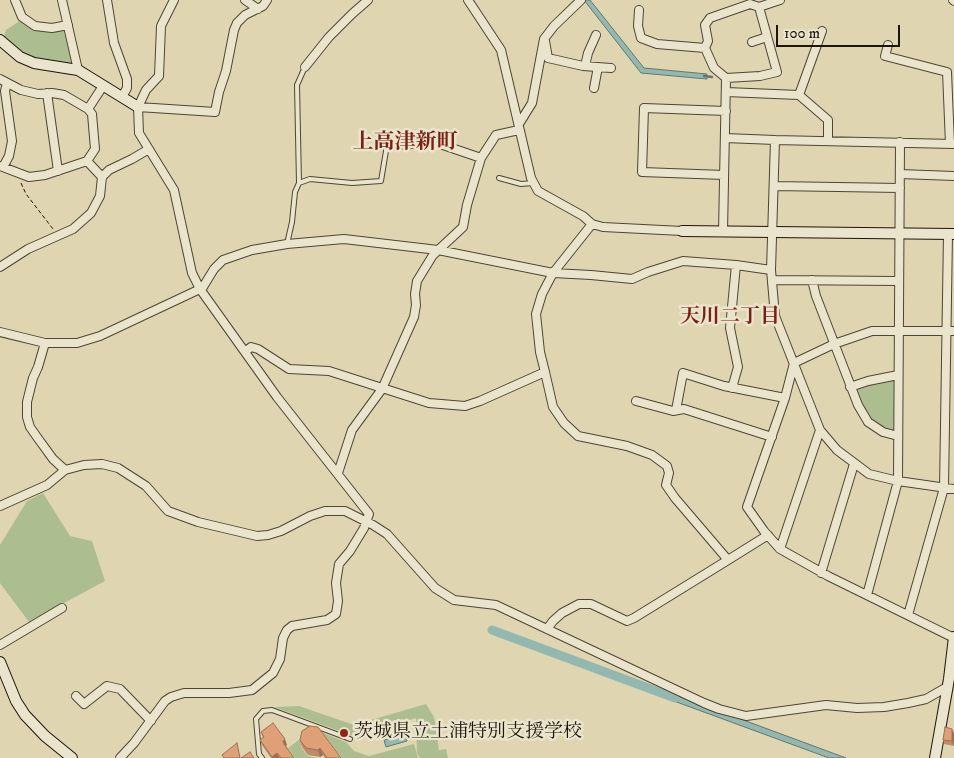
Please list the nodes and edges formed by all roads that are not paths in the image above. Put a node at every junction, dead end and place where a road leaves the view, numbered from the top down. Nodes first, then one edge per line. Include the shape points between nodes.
1 (15, 0) edge
2 (62, 0) edge
3 (107, 0) edge
4 (174, 0) edge
5 (244, 0) edge
6 (267, 0) edge
7 (368, 0) edge
8 (468, 0) edge
9 (581, 0) edge
10 (780, 0) edge
11 (759, 7) junction
12 (258, 9) junction
13 (639, 10) dead end
14 (68, 25) junction
15 (822, 32) dead end
16 (596, 35) dead end
17 (767, 37) junction
18 (544, 39) junction
19 (0, 40) edge
20 (752, 42) dead end
21 (888, 45) dead end
22 (705, 48) junction
23 (585, 66) junction
24 (305, 67) joint
25 (598, 67) junction
26 (611, 68) dead end
27 (78, 70) junction
28 (726, 78) junction
29 (4, 81) edge
30 (103, 86) junction
31 (594, 88) dead end
32 (726, 92) junction
33 (47, 93) junction
34 (799, 95) junction
35 (122, 97) junction
36 (138, 107) junction
37 (88, 109) junction
38 (726, 111) junction
39 (519, 127) junction
40 (725, 138) junction
41 (775, 140) junction
42 (828, 141) junction
43 (900, 142) junction
44 (952, 144) edge
45 (387, 145) joint
46 (149, 149) junction
47 (481, 158) junction
48 (87, 161) junction
49 (2, 167) edge
50 (58, 171) junction
51 (900, 174) junction
52 (724, 175) junction
53 (954, 176) edge
54 (102, 177) junction
55 (499, 178) dead end
56 (299, 183) junction
57 (534, 183) junction
58 (774, 186) junction
59 (900, 188) junction
60 (592, 224) junction
61 (682, 231) joint
62 (723, 232) junction
63 (773, 232) junction
64 (899, 233) junction
65 (951, 234) edge
66 (287, 244) junction
67 (438, 250) junction
68 (736, 265) junction
69 (0, 267) edge
70 (771, 270) junction
71 (553, 273) junction
72 (772, 280) junction
73 (812, 280) junction
74 (899, 281) junction
75 (200, 289) junction
76 (899, 330) junction
77 (950, 331) edge
78 (0, 332) edge
79 (45, 344) junction
80 (834, 344) junction
81 (246, 351) junction
82 (794, 363) junction
83 (544, 372) junction
84 (898, 375) junction
85 (850, 387) junction
86 (732, 388) junction
87 (382, 389) junction
88 (785, 398) junction
89 (636, 401) dead end
90 (676, 410) junction
91 (820, 430) junction
92 (898, 436) junction
93 (772, 437) junction
94 (854, 464) junction
95 (65, 470) junction
96 (338, 473) junction
97 (898, 481) junction
98 (944, 488) junction
99 (954, 489) edge
100 (0, 506) edge
101 (367, 522) junction
102 (768, 535) junction
103 (780, 549) junction
104 (728, 560) junction
105 (822, 573) junction
106 (867, 596) junction
107 (62, 608) dead end
108 (908, 615) junction
109 (548, 629) junction
110 (954, 638) edge
111 (0, 645) edge
112 (0, 662) edge
113 (950, 682) edge
114 (76, 696) dead end
115 (84, 704) junction
116 (91, 712) dead end
117 (151, 721) junction
118 (350, 739) dead end
119 (72, 758) edge
120 (120, 758) edge
121 (262, 758) edge
122 (935, 758) edge

1 - 14 street via 22,17 36,26
2 - 14 street
3 - 35 street via 114,43 128,79
4 - 36 street via 161,26 158,76
5 - 12 street
6 - 12 street
7 - 24 street via 329,37
8 - 39 street via 501,50
9 - 18 street
10 - 11 street
11 - 17 street
11 - 22 street via 750,4 710,18 705,24 708,40
12 - 36 street via 245,15 234,30 215,112
13 - 22 street via 641,38 658,44
14 - 27 street
15 - 34 street
16 - 23 street
17 - 20 street
17 - 28 street via 777,72
18 - 23 street via 548,58
18 - 39 street via 532,103
19 - 27 street via 20,57 34,63
21 - 44 street via 885,56 947,72
22 - 28 street via 714,68
23 - 25 street
24 - 56 lane via 296,85
25 - 26 street
25 - 31 street
27 - 30 street
28 - 32 street
29 - 33 street via 21,90
29 - 49 street via 12,141 9,156
30 - 35 street
30 - 37 street
32 - 34 street
32 - 38 street
33 - 37 street via 64,95
33 - 50 street
34 - 42 street via 828,120
35 - 36 street
36 - 46 street via 139,133
37 - 48 street via 92,114 94,149
38 - 40 street
38 - 52 street via 644,108 642,172
39 - 47 street via 496,135
39 - 57 street
40 - 41 street
40 - 52 street
41 - 42 street
41 - 58 street
42 - 43 street
43 - 44 street
43 - 51 street
45 - 47 street via 437,143
45 - 56 lane via 381,181 352,183 310,179
46 - 54 street
46 - 75 street via 174,190 192,273
47 - 67 street via 463,227
48 - 50 street
48 - 54 street
49 - 50 street via 29,177
51 - 53 street
51 - 59 street
52 - 62 street
54 - 69 street via 100,196 91,213 73,229 28,249
55 - 57 lane via 521,184
56 - 66 lane
57 - 60 street via 538,190
58 - 59 street
58 - 63 street
59 - 64 street
60 - 61 street
60 - 71 street
61 - 62 street
62 - 63 street
63 - 64 street
63 - 70 street
64 - 65 street
64 - 74 street
65 - 77 street
66 - 67 street via 344,239
66 - 75 street via 252,250 223,260
67 - 71 street
67 - 87 street via 428,260 417,281 414,317
68 - 70 street
68 - 71 street via 683,261 632,279
68 - 86 street via 730,328 738,367
70 - 72 street
71 - 83 street via 536,314
72 - 73 street
72 - 82 street via 774,316
73 - 74 street
73 - 80 street
74 - 76 street
75 - 79 street via 100,336 77,344
75 - 81 street
76 - 77 street
76 - 80 street via 863,332
76 - 84 street
77 - 98 street
78 - 79 street
79 - 95 street via 27,402 27,417 37,437
80 - 82 street
80 - 85 street
81 - 87 street via 258,349 289,369 329,371
81 - 96 street via 277,397
82 - 88 street
82 - 91 street
83 - 87 street via 465,406 429,403
83 - 104 street via 553,407 578,436 627,446 667,466 666,485
84 - 85 street
84 - 92 street
85 - 92 street via 868,422
86 - 88 street
86 - 90 street via 683,373
87 - 96 street via 352,430
88 - 93 street
89 - 90 street
90 - 93 street via 684,409
91 - 94 street
91 - 103 street
92 - 97 street
93 - 102 street via 747,507
94 - 97 street via 869,474
94 - 105 street
95 - 100 street via 47,485
95 - 101 street via 84,464 118,468 146,486 168,511 257,536 268,536 325,511 345,511
96 - 101 street via 369,514
97 - 98 street
97 - 106 street
98 - 99 street
98 - 108 street
101 - 109 street via 387,534 441,592 454,600 496,605
101 - 117 street via 338,564 336,614 327,620 286,630 280,659 268,679 252,690 171,697
102 - 103 street
102 - 104 street
103 - 105 street
104 - 109 street via 627,621 591,604 579,604 552,621
105 - 106 street
106 - 108 street
107 - 111 street
108 - 110 street
109 - 113 street via 704,703 746,716 826,705 857,708 908,703 926,699
110 - 113 street
112 - 119 street via 25,715
113 - 122 street
114 - 115 street
115 - 116 street
115 - 117 street via 107,686 120,689
117 - 120 street
118 - 121 lane via 272,710 263,712 256,719

